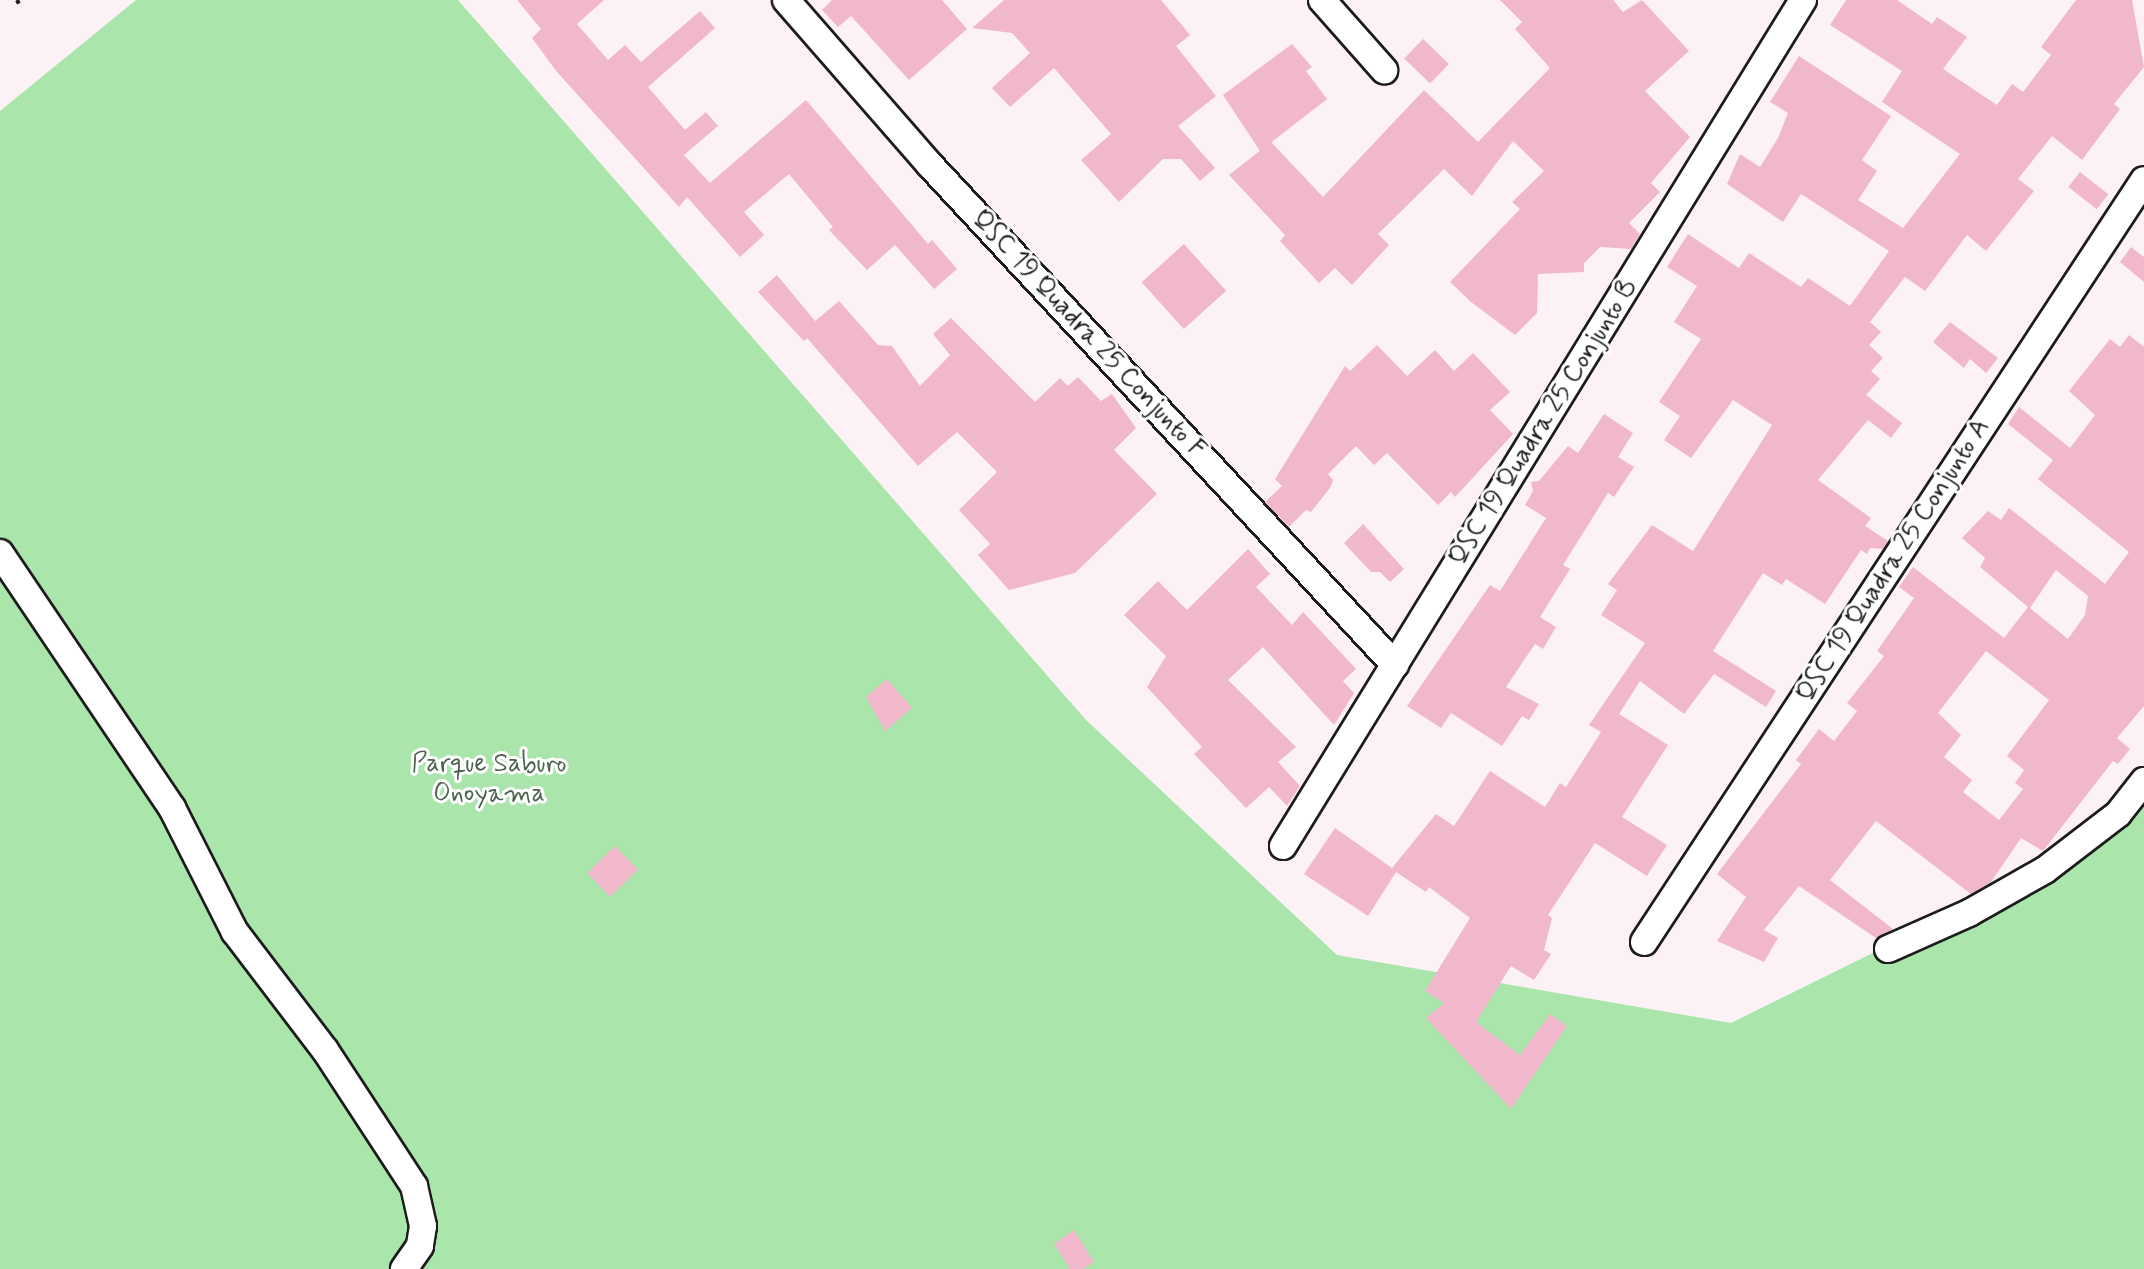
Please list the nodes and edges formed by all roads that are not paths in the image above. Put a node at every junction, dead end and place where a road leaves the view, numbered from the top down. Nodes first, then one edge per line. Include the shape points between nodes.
1 (786, 0) edge
2 (1322, 0) edge
3 (1803, 0) edge
4 (1384, 70) dead end
5 (2144, 180) edge
6 (0, 553) edge
7 (1395, 665) junction
8 (2144, 781) edge
9 (1283, 846) dead end
10 (1644, 942) dead end
11 (1888, 949) dead end
12 (404, 1269) edge

1 - 7 street, QSC 19 Quadra 25 Conjunto F via 930,165
2 - 4 street
3 - 7 street, QSC 19 Quadra 25 Conjunto B
5 - 10 street, QSC 19 Quadra 25 Conjunto A
6 - 12 street via 172,808 235,932 325,1050 414,1186 423,1226 420,1246
7 - 9 street, QSC 19 Quadra 25 Conjunto B
8 - 11 street via 2118,814 2045,870 1969,913

